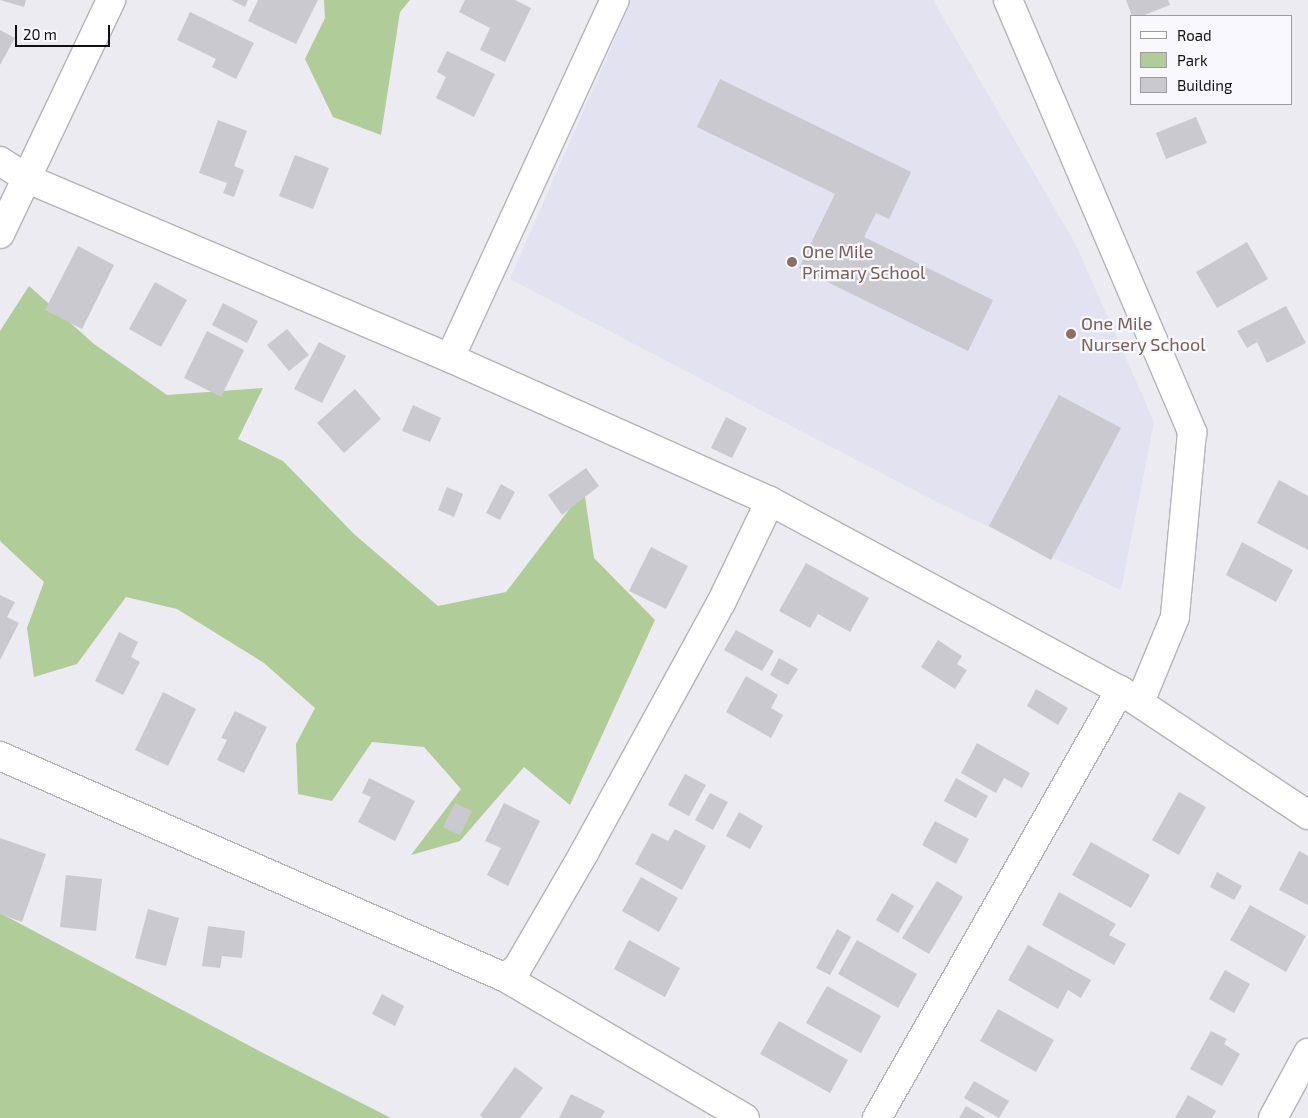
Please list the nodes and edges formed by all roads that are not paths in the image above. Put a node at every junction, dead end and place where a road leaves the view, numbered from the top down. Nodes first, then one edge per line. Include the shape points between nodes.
1 (111, 0) edge
2 (615, 0) edge
3 (1008, 0) edge
4 (0, 161) edge
5 (28, 179) junction
6 (0, 234) edge
7 (450, 358) junction
8 (770, 501) junction
9 (1130, 696) junction
10 (0, 756) edge
11 (1308, 816) edge
12 (506, 978) junction
13 (1308, 1053) edge
14 (745, 1118) edge
15 (876, 1118) edge
16 (1272, 1118) edge

1 - 5 street
2 - 7 street
3 - 9 street via 1192,432 1175,617
4 - 5 street
5 - 6 street
5 - 7 street
7 - 8 street
8 - 9 street
8 - 12 street via 721,603 584,853 518,967
9 - 11 street
9 - 15 street
10 - 12 street
12 - 14 street
13 - 16 street

